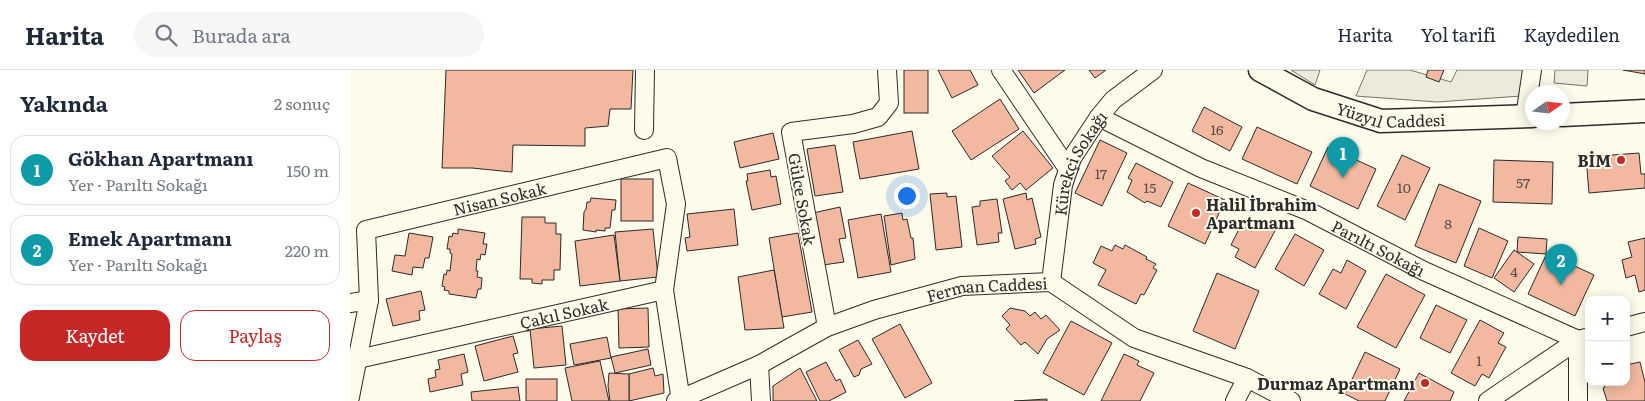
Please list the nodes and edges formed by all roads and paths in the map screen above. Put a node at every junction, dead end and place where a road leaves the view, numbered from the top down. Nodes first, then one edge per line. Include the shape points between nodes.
1 (645, 70) edge
2 (887, 70) edge
3 (1001, 70) edge
4 (1153, 70) edge
5 (1260, 70) edge
6 (1532, 70) edge
7 (1531, 85) edge
8 (1645, 111) edge
9 (1570, 115) edge
10 (1525, 116) edge
11 (1099, 117) junction
12 (644, 130) dead end
13 (1068, 170) junction
14 (1051, 282) junction
15 (664, 290) junction
16 (369, 300) junction
17 (350, 303) edge
18 (1645, 322) edge
19 (1630, 326) edge
20 (827, 327) junction
21 (1583, 339) edge
22 (358, 359) junction
23 (759, 365) junction
24 (1247, 378) junction
25 (350, 397) edge
26 (679, 400) edge
27 (761, 401) edge
28 (1235, 401) edge
29 (1291, 401) edge
30 (1488, 401) edge
31 (1578, 401) edge

1 - 12 street
2 - 20 street, Gülce Sokak via 889,103 878,117 853,124 791,132
3 - 13 street
4 - 11 street, Kürekçi Sokağı via 1113,100
5 - 10 street, Yüzyıl Caddesi via 1313,99 1381,121
6 - 7 street
8 - 9 street
11 - 13 street, Kürekçi Sokağı via 1072,158
11 - 21 street, Parıltı Sokağı via 1201,168 1308,211 1424,271
13 - 14 street, Kürekçi Sokağı via 1063,184
14 - 20 street, Ferman Caddesi via 962,286 874,310
14 - 24 street, Ferman Caddesi via 1134,338
15 - 16 street, Nisan Sokak via 676,204 667,158 366,230
15 - 22 street, Çakıl Sokak
15 - 26 street
16 - 17 street
16 - 22 street, Nisan Sokak
18 - 19 street
20 - 23 street, Ferman Caddesi
21 - 30 street
21 - 31 street
22 - 25 street, Nisan Sokak
23 - 26 street, Ferman Caddesi
23 - 27 street
24 - 28 street
24 - 29 street, Ferman Caddesi

